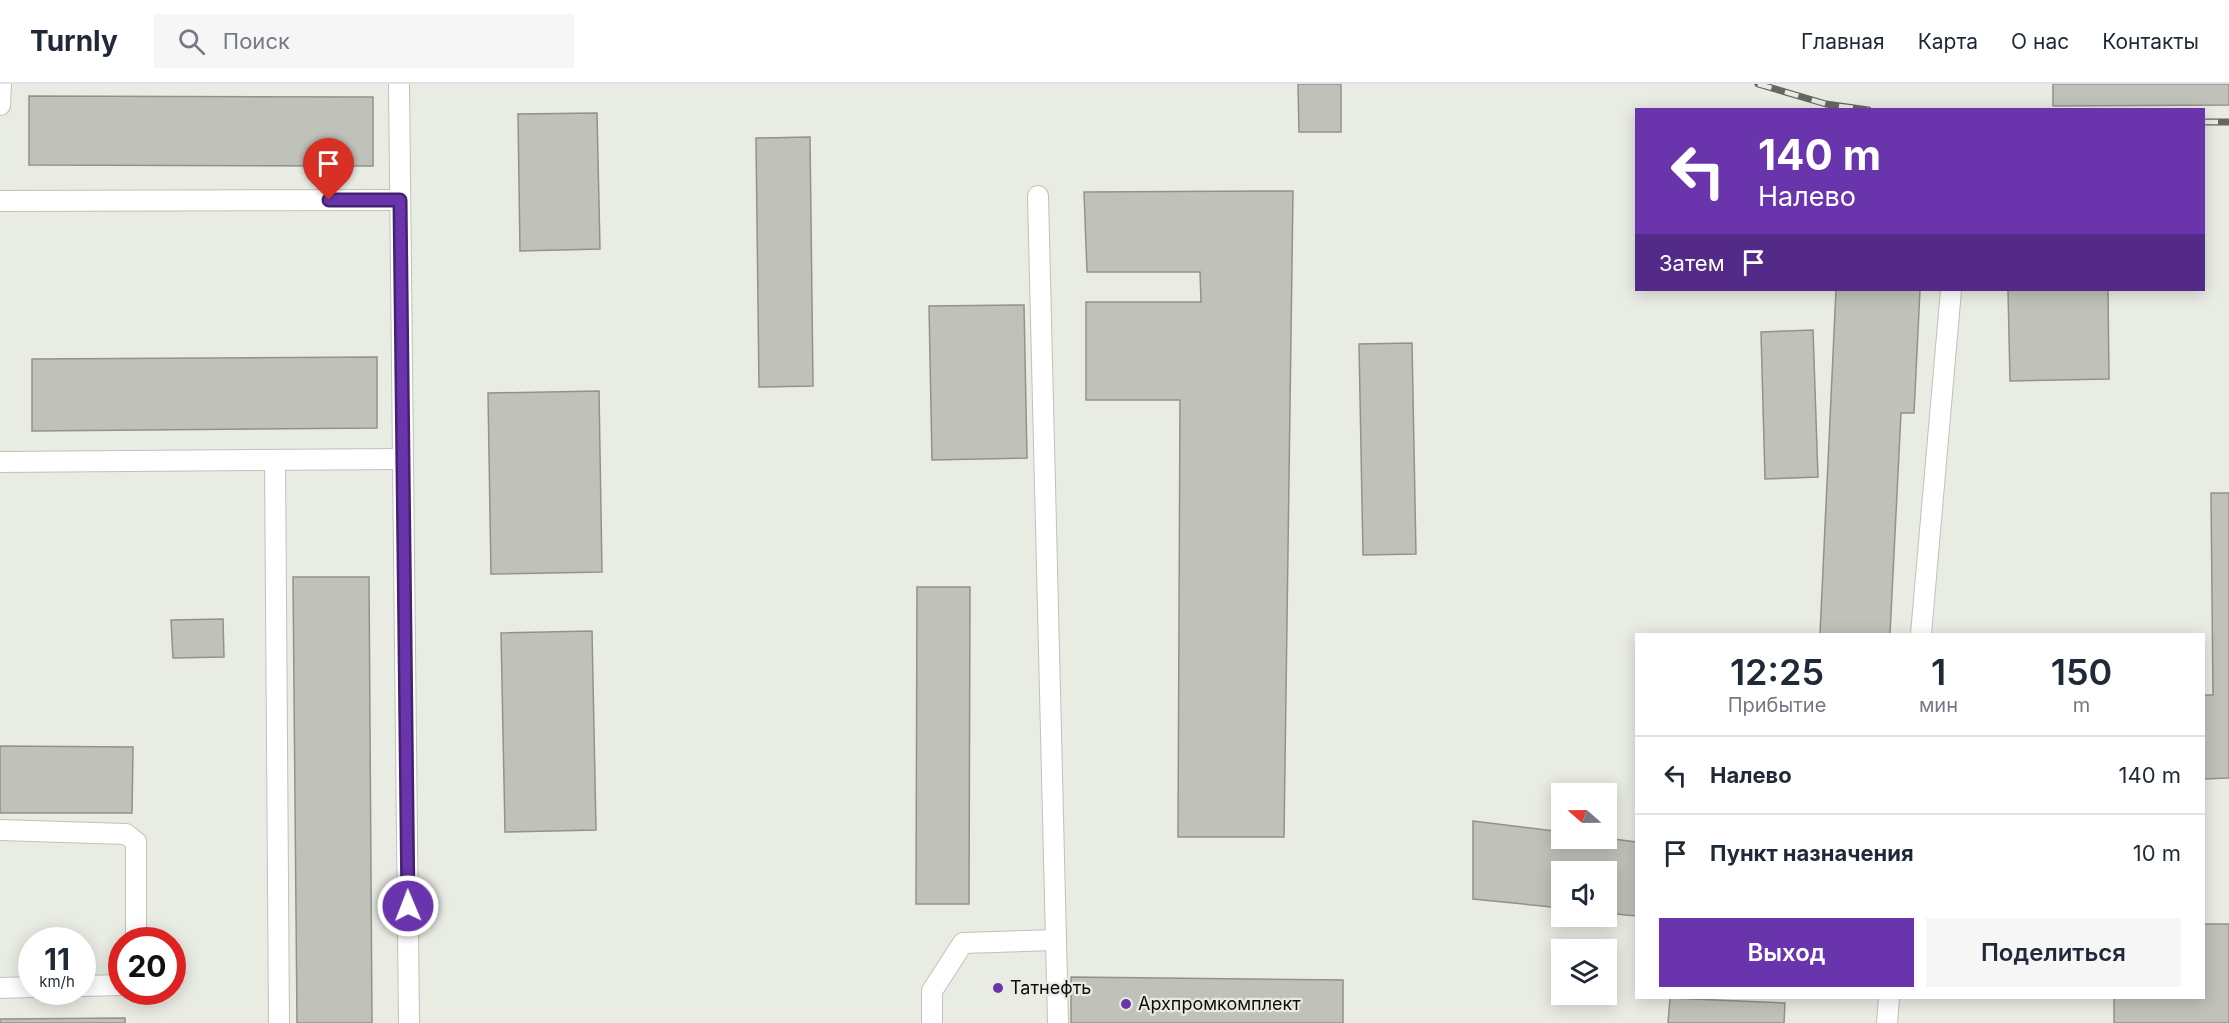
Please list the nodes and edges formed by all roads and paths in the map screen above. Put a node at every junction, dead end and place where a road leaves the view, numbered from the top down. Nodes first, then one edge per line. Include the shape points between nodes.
1 (1, 84) edge
2 (399, 84) edge
3 (0, 105) edge
4 (1038, 196) dead end
5 (400, 200) junction
6 (0, 201) edge
7 (1951, 291) edge
8 (403, 459) junction
9 (275, 460) junction
10 (0, 462) edge
11 (1921, 633) edge
12 (0, 830) edge
13 (136, 927) edge
14 (1056, 940) junction
15 (18, 987) edge
16 (0, 988) edge
17 (1889, 999) edge
18 (279, 1023) edge
19 (409, 1023) edge
20 (932, 1023) edge
21 (1058, 1023) edge
22 (1887, 1023) edge

1 - 3 lane
2 - 5 lane
4 - 14 lane
5 - 6 lane
5 - 8 lane
7 - 11 lane
8 - 9 lane
8 - 19 lane
9 - 10 lane
9 - 18 lane
12 - 13 lane via 126,834 136,842
14 - 20 lane via 963,943 932,992
14 - 21 lane
15 - 16 lane
17 - 22 lane

